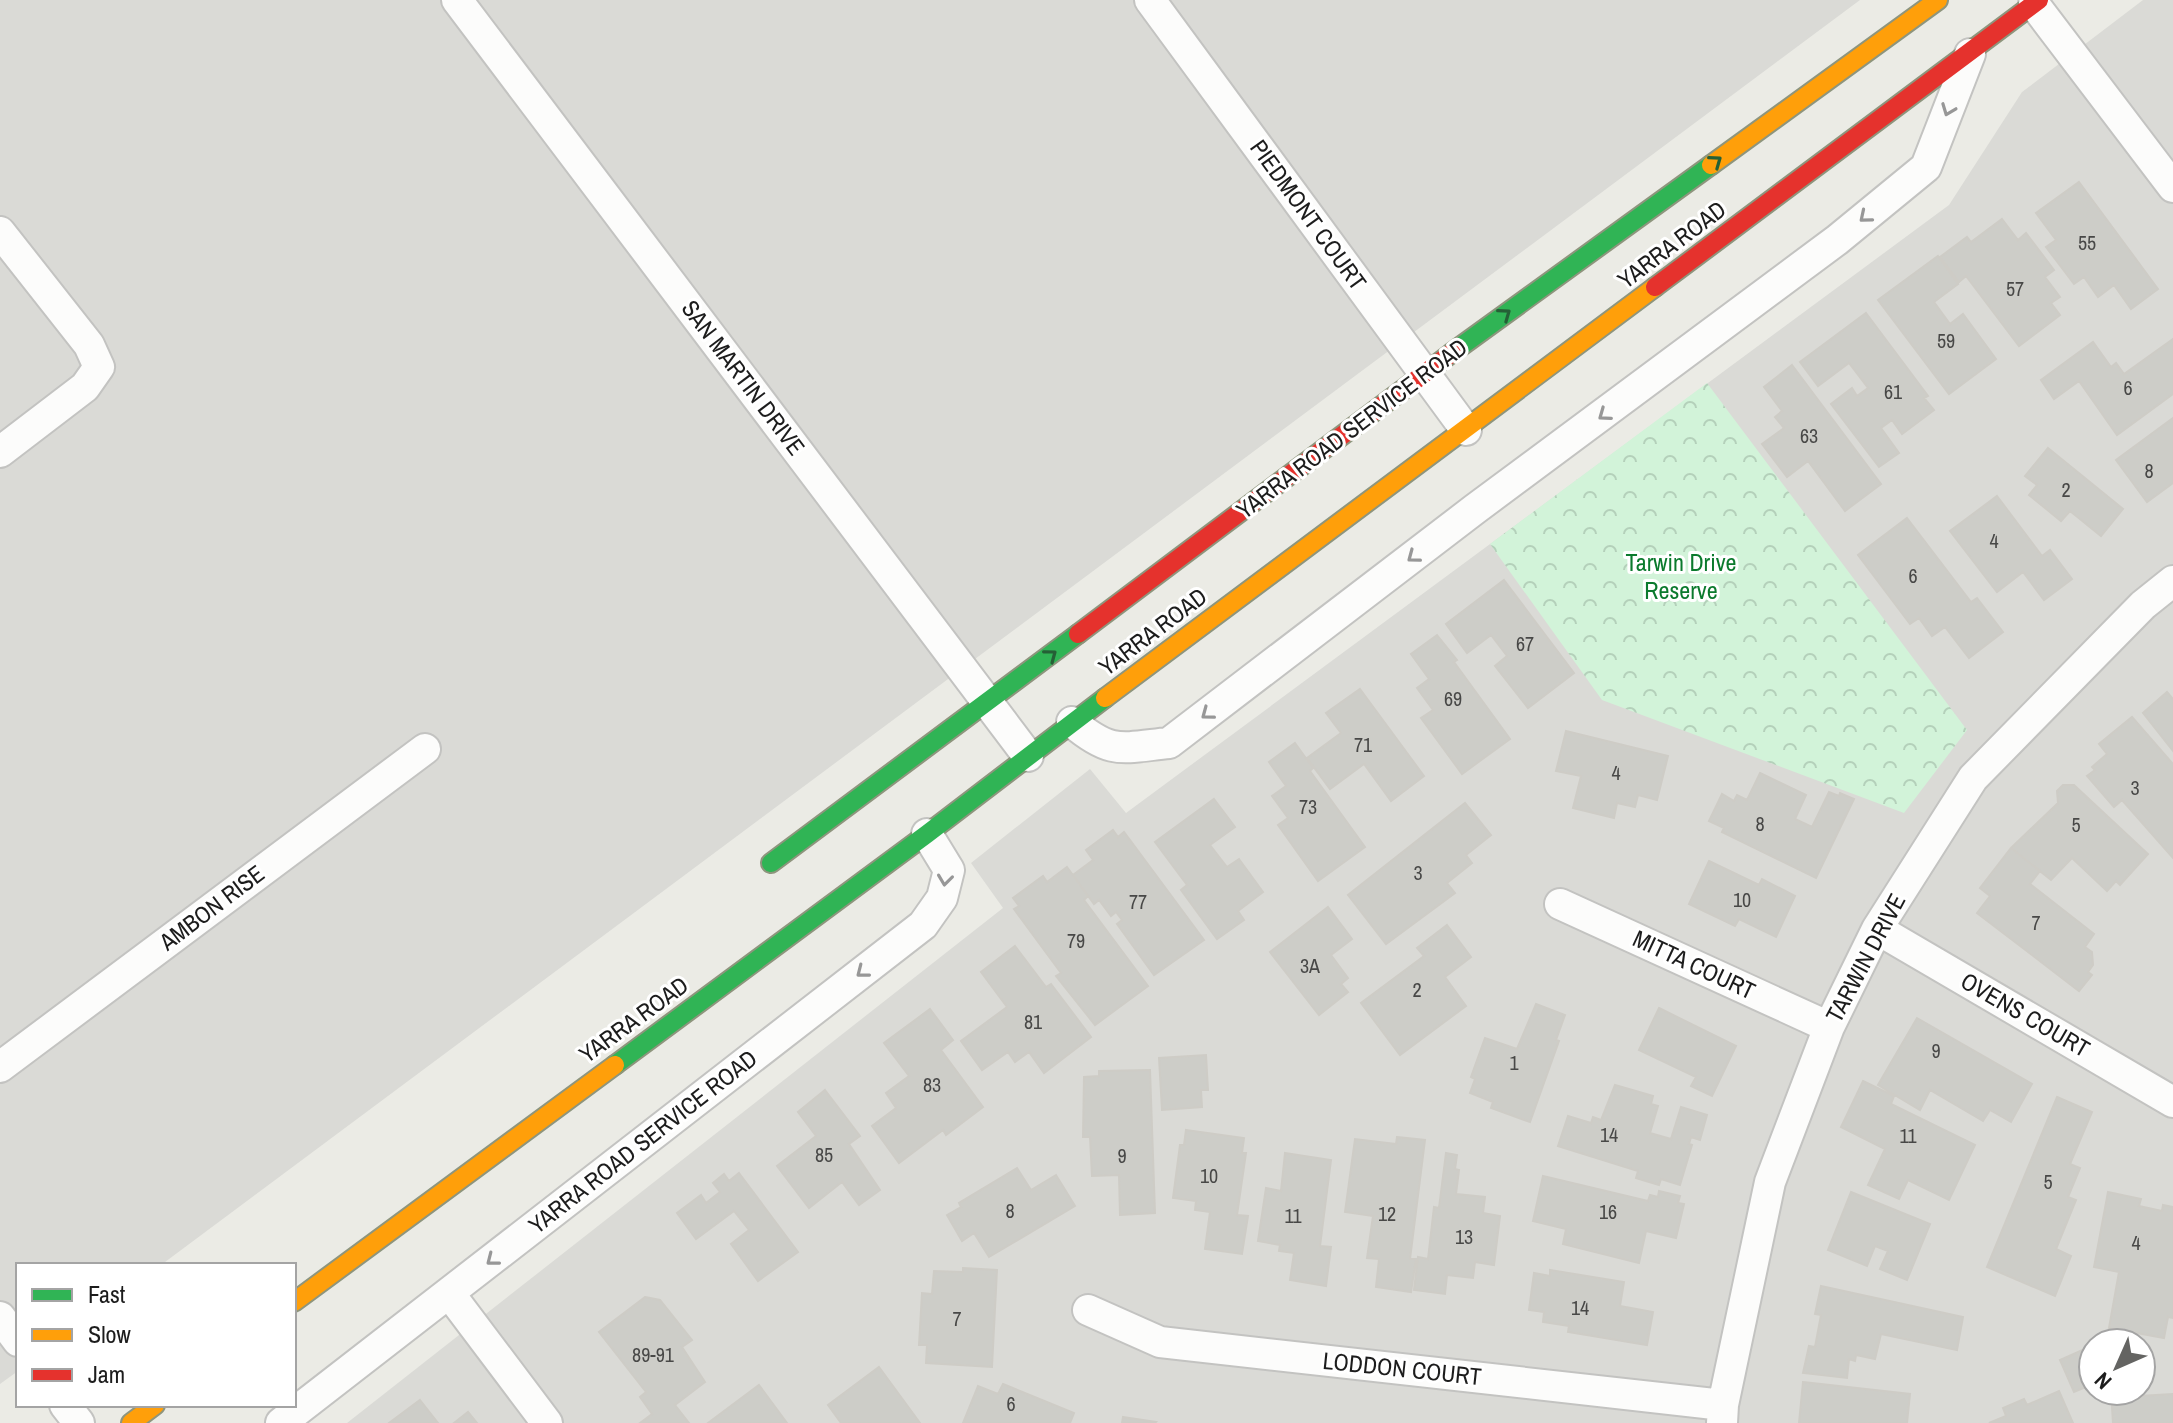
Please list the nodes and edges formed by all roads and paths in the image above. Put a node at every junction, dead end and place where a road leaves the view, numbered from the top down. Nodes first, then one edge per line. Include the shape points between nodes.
1 (457, 0) edge
2 (1150, 0) edge
3 (1938, 0) edge
4 (2037, 2) edge
5 (1970, 53) junction
6 (2173, 187) edge
7 (0, 232) edge
8 (1424, 373) junction
9 (1466, 430) junction
10 (0, 452) edge
11 (2173, 581) edge
12 (989, 702) junction
13 (1072, 722) junction
14 (425, 749) dead end
15 (1028, 756) junction
16 (927, 834) junction
17 (771, 863) dead end
18 (1560, 904) dead end
19 (1877, 929) junction
20 (1829, 1027) junction
21 (0, 1067) edge
22 (2173, 1102) edge
23 (449, 1293) junction
24 (296, 1301) edge
25 (1088, 1310) dead end
26 (0, 1317) edge
27 (16, 1338) edge
28 (67, 1407) edge
29 (152, 1407) edge
30 (1723, 1414) edge
31 (79, 1423) edge
32 (131, 1423) edge
33 (281, 1423) edge
34 (547, 1423) edge

1 - 12 street, SAN MARTIN DRIVE
2 - 8 street, PIEDMONT COURT
8 -> 3 main road, YARRA ROAD SERVICE ROAD
4 - 5 main road, YARRA ROAD
4 - 6 street
5 - 9 main road, YARRA ROAD
5 -> 13 street via 1926,167 1837,240 1169,743 1114,748
7 - 10 street via 89,345 99,367 85,387
8 - 9 street, PIEDMONT COURT
12 -> 8 main road, YARRA ROAD SERVICE ROAD
9 - 13 main road, YARRA ROAD
11 - 19 street, TARWIN DRIVE via 1973,778
12 - 15 street, SAN MARTIN DRIVE
12 - 17 main road, YARRA ROAD SERVICE ROAD
13 - 15 main road, YARRA ROAD
14 - 21 street, AMBON RISE
15 - 16 main road, YARRA ROAD
16 -> 23 street, YARRA ROAD SERVICE ROAD via 949,870 942,898 923,925
16 - 24 main road, YARRA ROAD
18 - 20 street, MITTA COURT
19 - 20 street, TARWIN DRIVE
19 - 22 street, OVENS COURT
20 - 30 street, TARWIN DRIVE via 1770,1182
23 - 33 street, YARRA ROAD SERVICE ROAD
23 - 34 street
25 - 30 street, LODDON COURT via 1160,1342
26 - 27 street
28 - 31 street
29 - 32 main road

